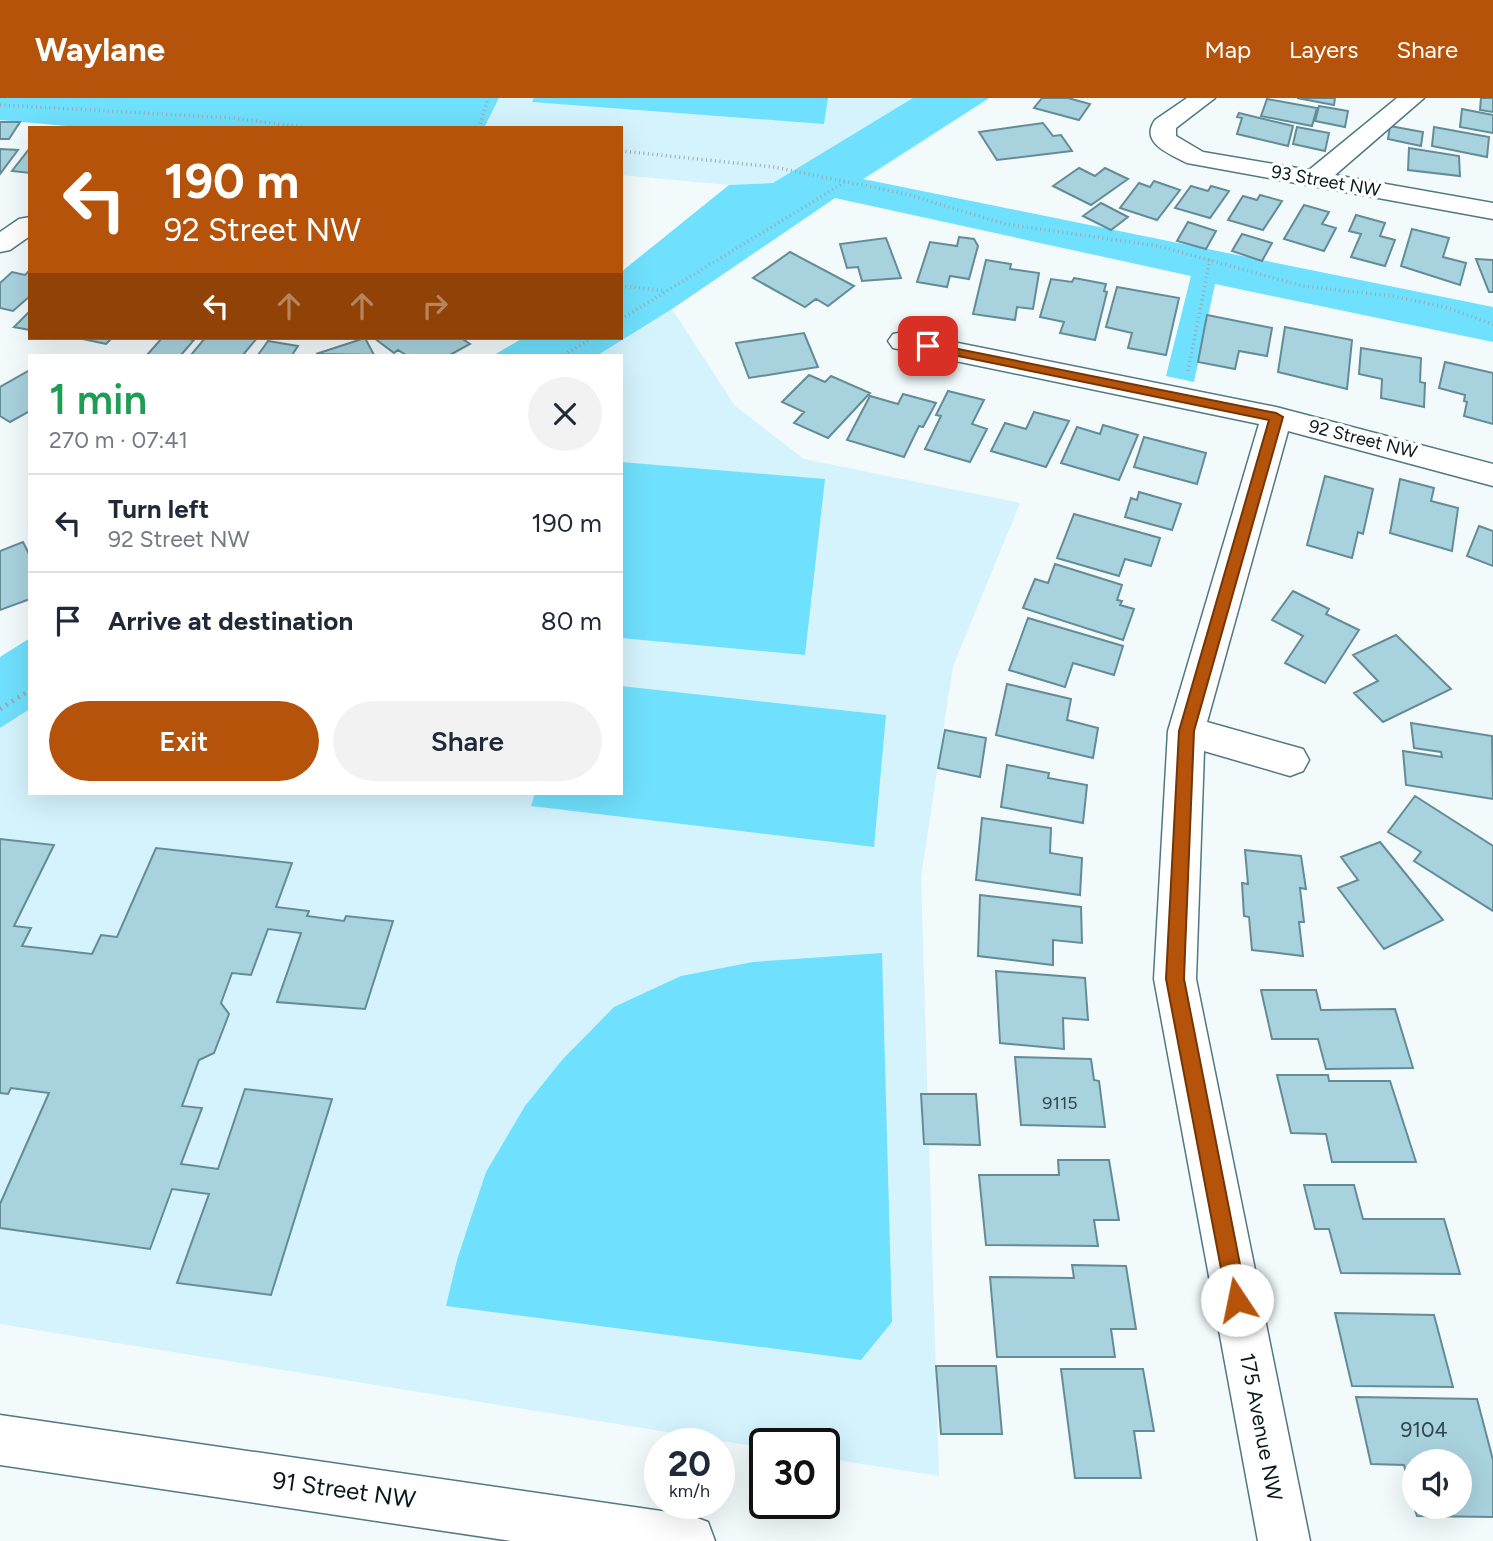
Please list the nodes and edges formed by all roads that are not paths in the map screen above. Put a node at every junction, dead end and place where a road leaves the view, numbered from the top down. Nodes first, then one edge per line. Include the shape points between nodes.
1 (1203, 98) edge
2 (1412, 98) edge
3 (1314, 179) junction
4 (1493, 211) edge
5 (0, 222) edge
6 (28, 225) edge
7 (28, 226) edge
8 (0, 244) edge
9 (902, 341) dead end
10 (1276, 417) junction
11 (1493, 475) edge
12 (1186, 731) junction
13 (1290, 760) dead end
14 (0, 1440) edge
15 (685, 1541) edge
16 (1284, 1541) edge

1 - 3 street, 93 Street NW via 1164,125 1163,139 1196,158
2 - 3 street
3 - 4 street, 93 Street NW
5 - 6 street
7 - 8 street
9 - 10 street, 92 Street NW
10 - 11 street, 92 Street NW
10 - 12 street, 175 Avenue NW
12 - 13 street
12 - 16 street, 175 Avenue NW via 1175,979
14 - 15 street, 91 Street NW

